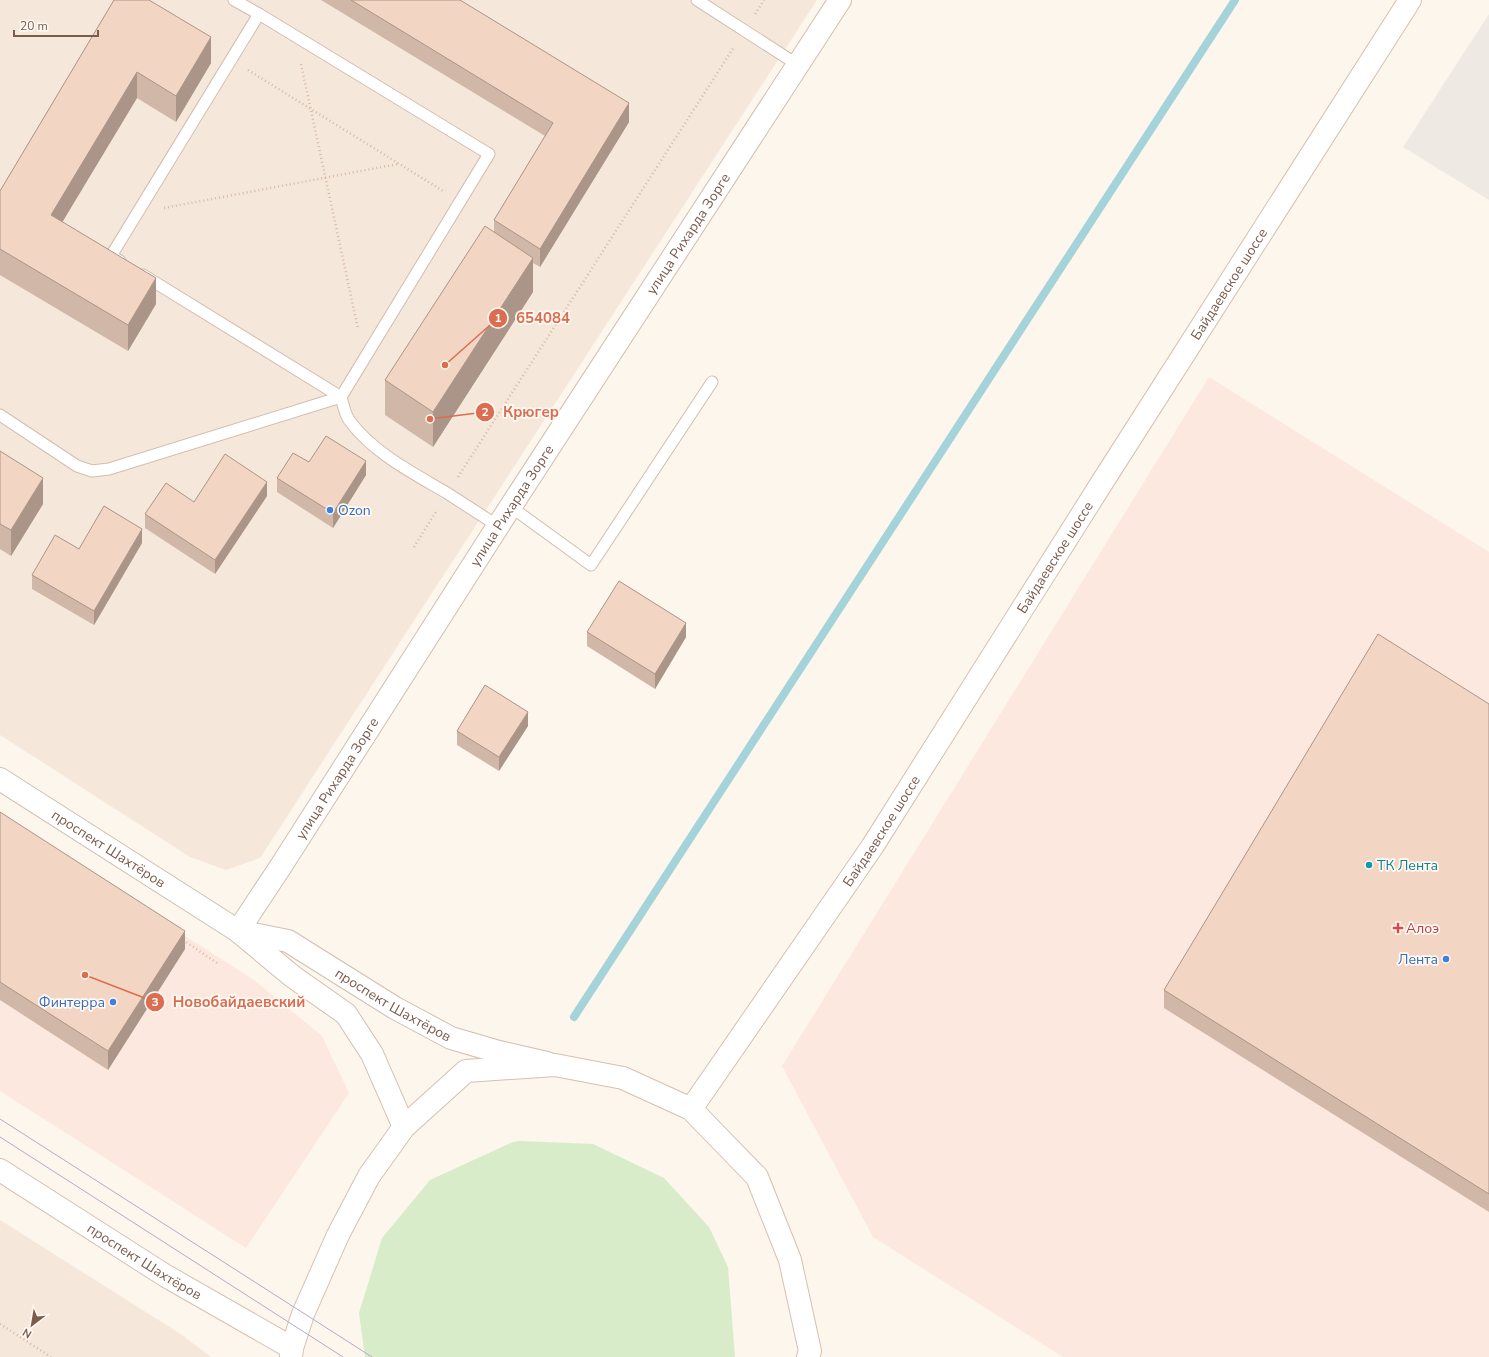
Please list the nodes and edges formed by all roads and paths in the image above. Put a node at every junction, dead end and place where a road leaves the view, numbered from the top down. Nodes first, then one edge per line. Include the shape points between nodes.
1 (234, 0) edge
2 (697, 0) edge
3 (764, 0) edge
4 (840, 0) edge
5 (1410, 0) edge
6 (259, 14) junction
7 (745, 31) junction
8 (295, 36) junction
9 (231, 60) junction
10 (798, 65) junction
11 (311, 109) junction
12 (398, 164) junction
13 (325, 178) junction
14 (460, 202) junction
15 (138, 213) junction
16 (364, 359) junction
17 (712, 382) dead end
18 (341, 397) junction
19 (0, 415) edge
20 (448, 494) junction
21 (511, 507) junction
22 (498, 526) junction
23 (414, 547) dead end
24 (0, 779) edge
25 (238, 931) junction
26 (178, 937) edge
27 (217, 963) dead end
28 (555, 1065) junction
29 (691, 1109) junction
30 (404, 1127) junction
31 (0, 1170) edge
32 (0, 1324) edge
33 (292, 1353) edge
34 (810, 1355) edge
35 (50, 1357) edge

1 - 6 lane
2 - 7 lane
3 - 7 path
4 - 10 main road, улица Рихарда Зорге
5 - 29 main road, Байдаевское шоссе via 872,847
6 - 8 lane
6 - 9 lane
7 - 10 lane
7 - 20 path
8 - 11 path
8 - 14 lane via 489,154
9 - 11 path
9 - 15 lane
10 - 21 main road, улица Рихарда Зорге
11 - 12 path
11 - 13 path
12 - 13 path
12 - 14 path
13 - 15 path
13 - 16 path
14 - 16 lane
15 - 18 lane via 111,256
16 - 18 lane
17 - 21 lane via 591,565
18 - 19 lane via 109,469 92,471 77,466
18 - 20 lane via 348,418 361,435 411,472
20 - 22 lane
20 - 23 path
21 - 22 main road, улица Рихарда Зорге
22 - 25 main road, улица Рихарда Зорге via 286,860
24 - 25 main road, проспект Шахтёров
25 - 28 main road, проспект Шахтёров via 288,941 395,1008 451,1038
25 - 30 main road, проспект Шахтёров via 292,976 346,1014 372,1054
26 - 27 path
28 - 29 main road via 623,1078
28 - 30 main road via 466,1071
29 - 34 main road via 757,1177 790,1260
30 - 33 main road via 369,1176 338,1235 303,1314
31 - 33 main road, проспект Шахтёров
32 - 35 path

